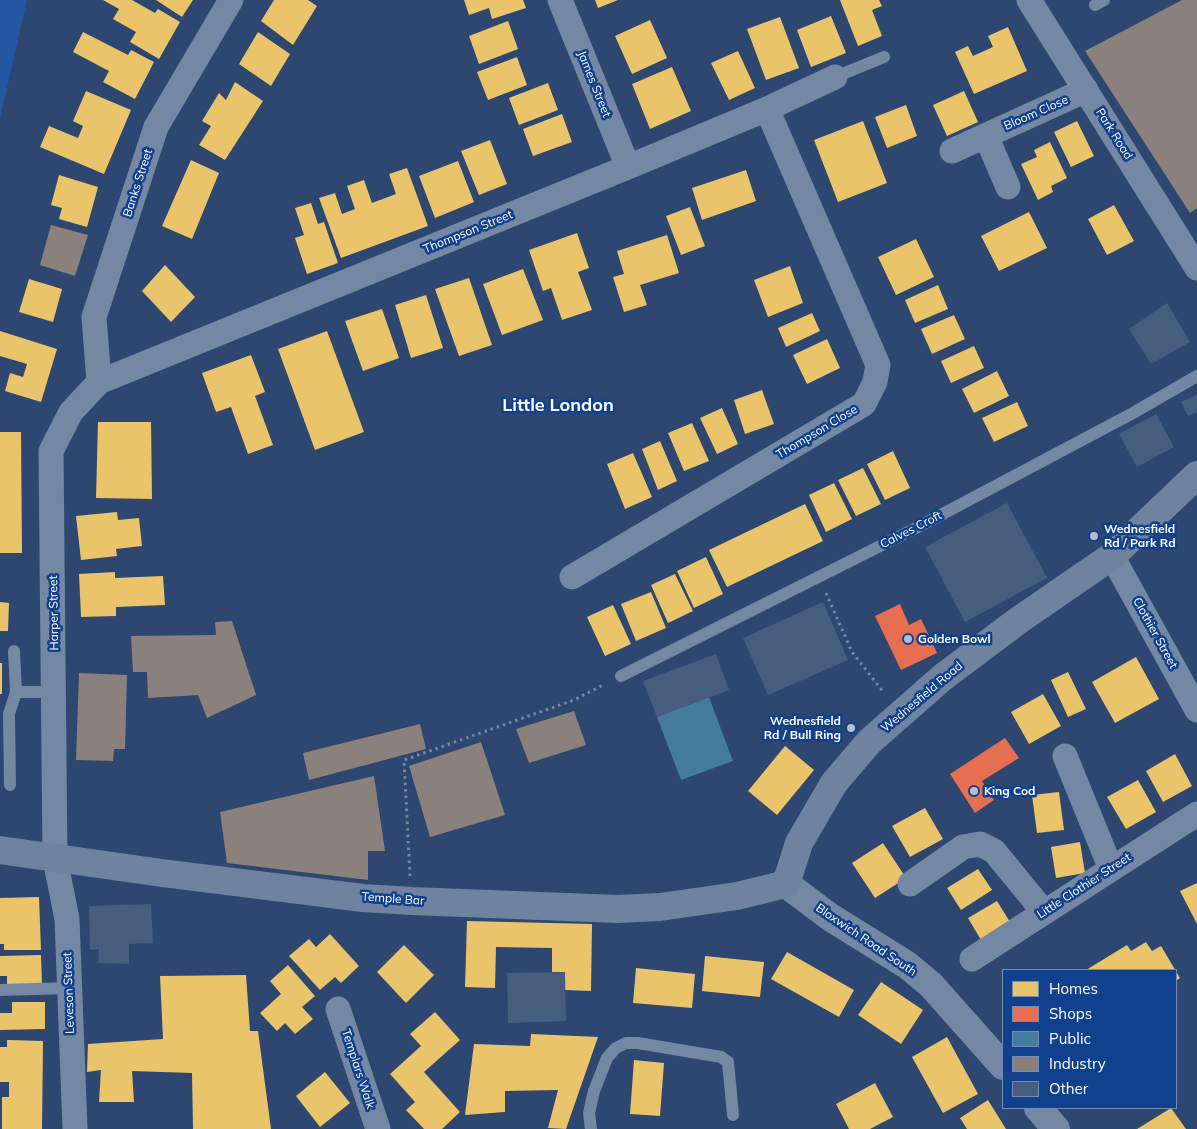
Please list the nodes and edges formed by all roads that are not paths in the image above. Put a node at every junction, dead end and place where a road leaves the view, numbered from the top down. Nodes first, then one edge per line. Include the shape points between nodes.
1 (231, 0) edge
2 (560, 0) edge
3 (1029, 0) edge
4 (884, 57) dead end
5 (835, 77) joint
6 (1086, 90) junction
7 (767, 109) junction
8 (986, 136) junction
9 (952, 151) dead end
10 (628, 167) junction
11 (1008, 187) dead end
12 (1197, 268) edge
13 (1197, 376) edge
14 (99, 382) junction
15 (1197, 475) edge
16 (1112, 556) junction
17 (572, 577) dead end
18 (14, 651) dead end
19 (621, 676) road end
20 (16, 692) junction
21 (55, 692) junction
22 (1197, 710) edge
23 (1065, 756) dead end
24 (10, 785) dead end
25 (1197, 814) edge
26 (0, 850) edge
27 (56, 858) junction
28 (1111, 870) junction
29 (786, 884) junction
30 (910, 884) dead end
31 (1044, 912) junction
32 (972, 959) dead end
33 (69, 988) junction
34 (0, 990) edge
35 (338, 1009) dead end
36 (1002, 1065) edge
37 (1039, 1109) edge
38 (733, 1115) dead end
39 (74, 1129) edge
40 (378, 1129) edge
41 (591, 1129) edge
42 (1056, 1129) edge

1 - 14 street, Banks Street via 156,127 94,316
2 - 10 street, James Street
3 - 6 street, Park Road
4 - 5 lane
5 - 7 street, Thompson Street
6 - 8 street, Bloom Close
6 - 12 street, Park Road
7 - 10 street, Thompson Street
7 - 17 street, Thompson Close via 878,365 875,382 864,404
8 - 9 street, Bloom Close
8 - 11 street
10 - 14 street, Thompson Street
13 - 19 lane, Calves Croft via 1116,422 819,577
14 - 21 street, Harper Street via 72,412 51,451
15 - 16 main road, Wednesfield Road
16 - 22 street, Clothier Street
16 - 29 main road, Wednesfield Road via 1019,620 943,678 869,742 834,783 799,843
18 - 20 lane
20 - 21 lane
20 - 24 lane via 9,714
21 - 27 street, Harper Street
23 - 28 street
25 - 28 street, Little Clothier Street
26 - 27 main road, Temple Bar
27 - 29 main road, Temple Bar via 412,901 660,907 737,896
27 - 33 street, Leveson Street via 67,919
28 - 31 street, Little Clothier Street
29 - 36 street, Bloxwich Road South via 830,917 907,965 931,985
30 - 31 street via 963,846 980,844 994,851
31 - 32 street, Little Clothier Street
33 - 34 lane
33 - 39 street, Leveson Street
35 - 40 street, Templars Walk
37 - 42 street
38 - 41 lane via 728,1062 721,1057 626,1043 607,1058 589,1113

